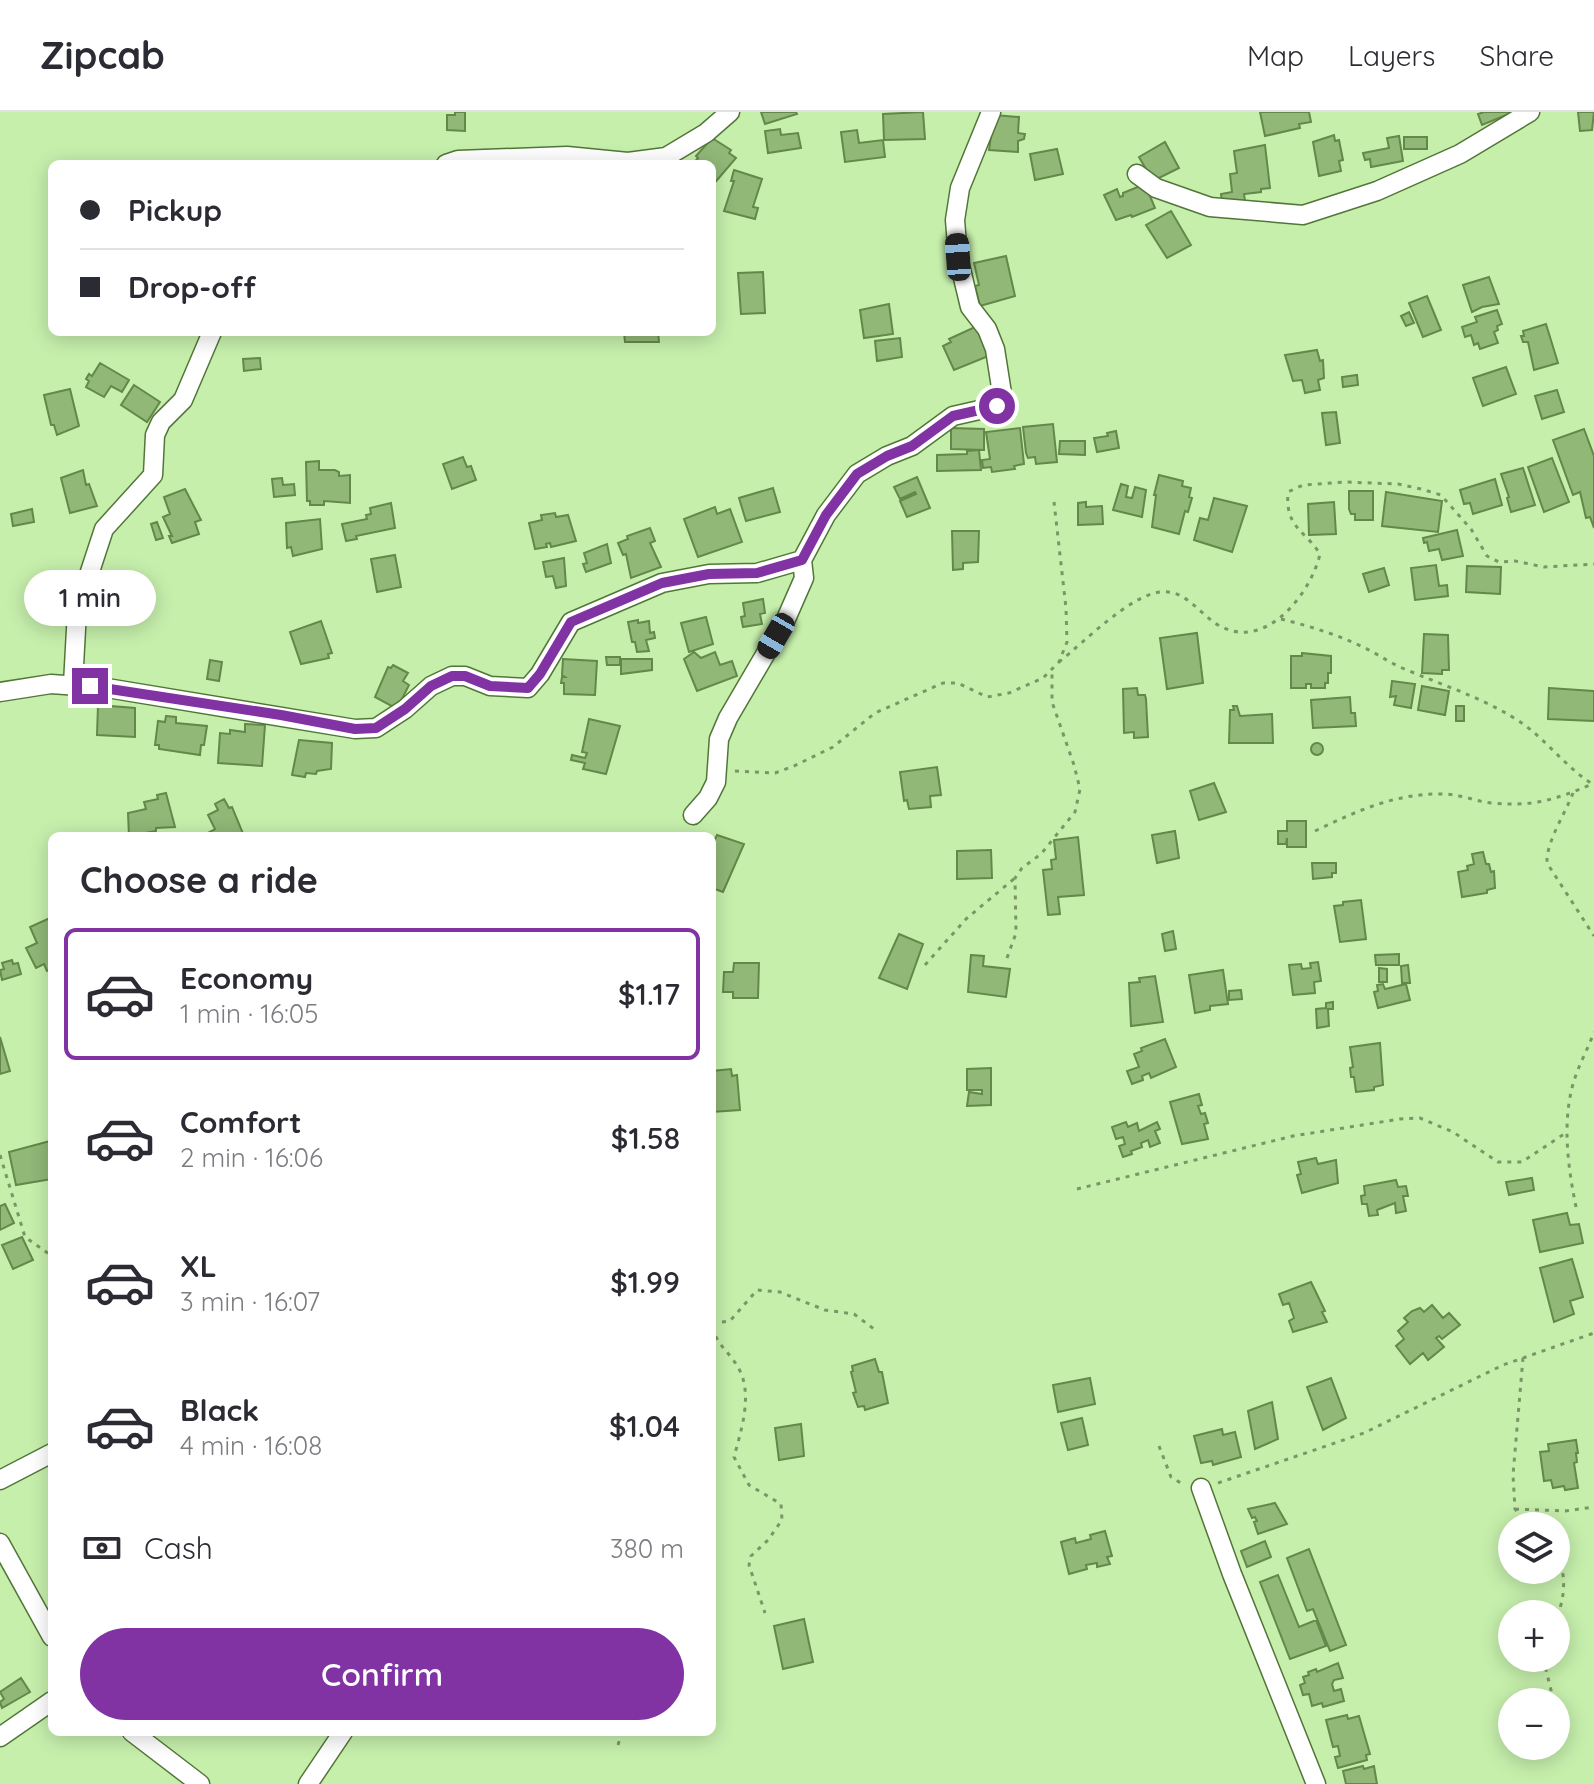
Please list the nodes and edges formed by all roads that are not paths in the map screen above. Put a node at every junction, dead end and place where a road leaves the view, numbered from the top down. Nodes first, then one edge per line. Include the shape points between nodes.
1 (730, 112) edge
2 (991, 112) edge
3 (1530, 112) edge
4 (458, 160) edge
5 (608, 160) edge
6 (643, 160) edge
7 (1137, 174) dead end
8 (210, 336) edge
9 (802, 560) junction
10 (73, 684) junction
11 (0, 692) edge
12 (693, 815) dead end
13 (48, 1455) edge
14 (0, 1480) edge
15 (1201, 1488) road end
16 (0, 1543) edge
17 (48, 1630) edge
18 (48, 1704) edge
19 (137, 1736) edge
20 (340, 1736) edge
21 (0, 1737) edge
22 (200, 1784) edge
23 (308, 1784) edge
24 (1316, 1784) edge

1 - 6 street via 666,157
2 - 9 street via 960,188 955,220 970,307 995,349 1003,400 953,416 912,446 857,474 826,515
3 - 7 street via 1460,154 1377,191 1303,215 1210,207 1156,188
4 - 5 street
8 - 10 street via 183,400 155,435 153,475 104,529 77,611
9 - 10 street via 757,573 709,574 662,583 571,622 528,688 452,676 376,728 355,729
9 - 12 street via 804,578 728,718 719,739 716,782
10 - 11 street
13 - 14 street
15 - 24 street
16 - 17 street
18 - 21 street
19 - 22 street
20 - 23 street

